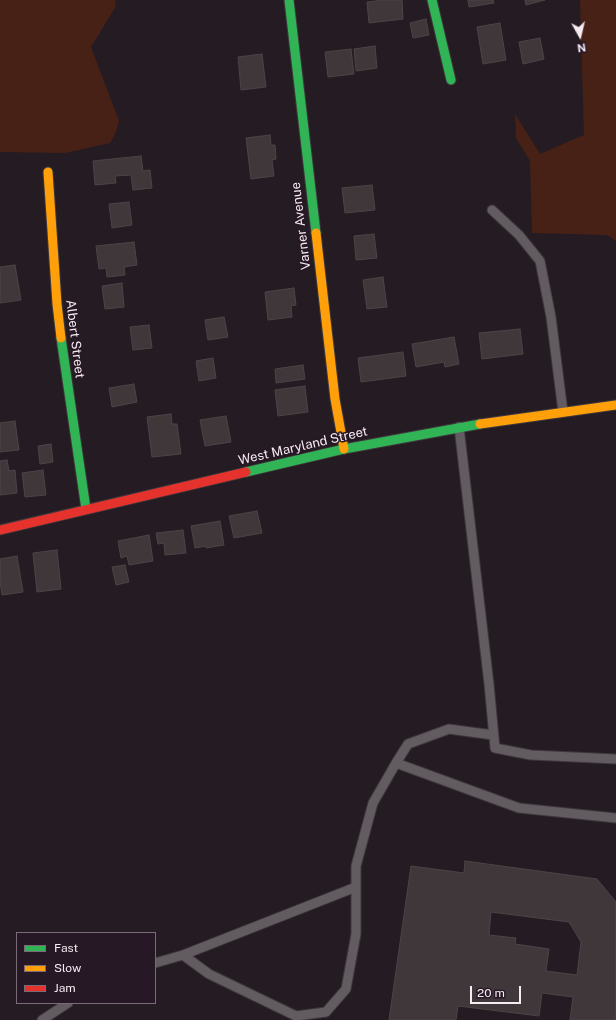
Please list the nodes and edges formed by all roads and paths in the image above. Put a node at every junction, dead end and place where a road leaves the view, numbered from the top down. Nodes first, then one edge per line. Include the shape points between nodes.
1 (289, 0) edge
2 (432, 0) edge
3 (451, 80) dead end
4 (48, 172) dead end
5 (492, 210) dead end
6 (616, 405) edge
7 (563, 412) junction
8 (459, 427) junction
9 (344, 449) junction
10 (86, 509) junction
11 (0, 530) edge
12 (494, 735) junction
13 (616, 759) edge
14 (396, 763) junction
15 (616, 818) edge
16 (356, 887) junction
17 (183, 955) junction
18 (156, 963) edge
19 (66, 1004) edge
20 (42, 1020) edge

1 - 9 street, Varner Avenue via 335,399
2 - 3 street
4 - 10 street, Albert Street via 57,304
5 - 7 lane via 519,235 540,261 551,317
6 - 7 street, West Maryland Street
7 - 8 street, West Maryland Street
8 - 9 street, West Maryland Street
8 - 12 lane
9 - 10 street, West Maryland Street
10 - 11 street, West Maryland Street
12 - 13 lane via 494,748 531,755
12 - 14 lane via 449,729 408,744
14 - 15 lane via 519,808
14 - 16 lane via 373,803 356,866
16 - 17 lane
16 - 17 lane via 356,934 346,989 326,1012 296,1016 209,974
17 - 18 lane
19 - 20 lane

